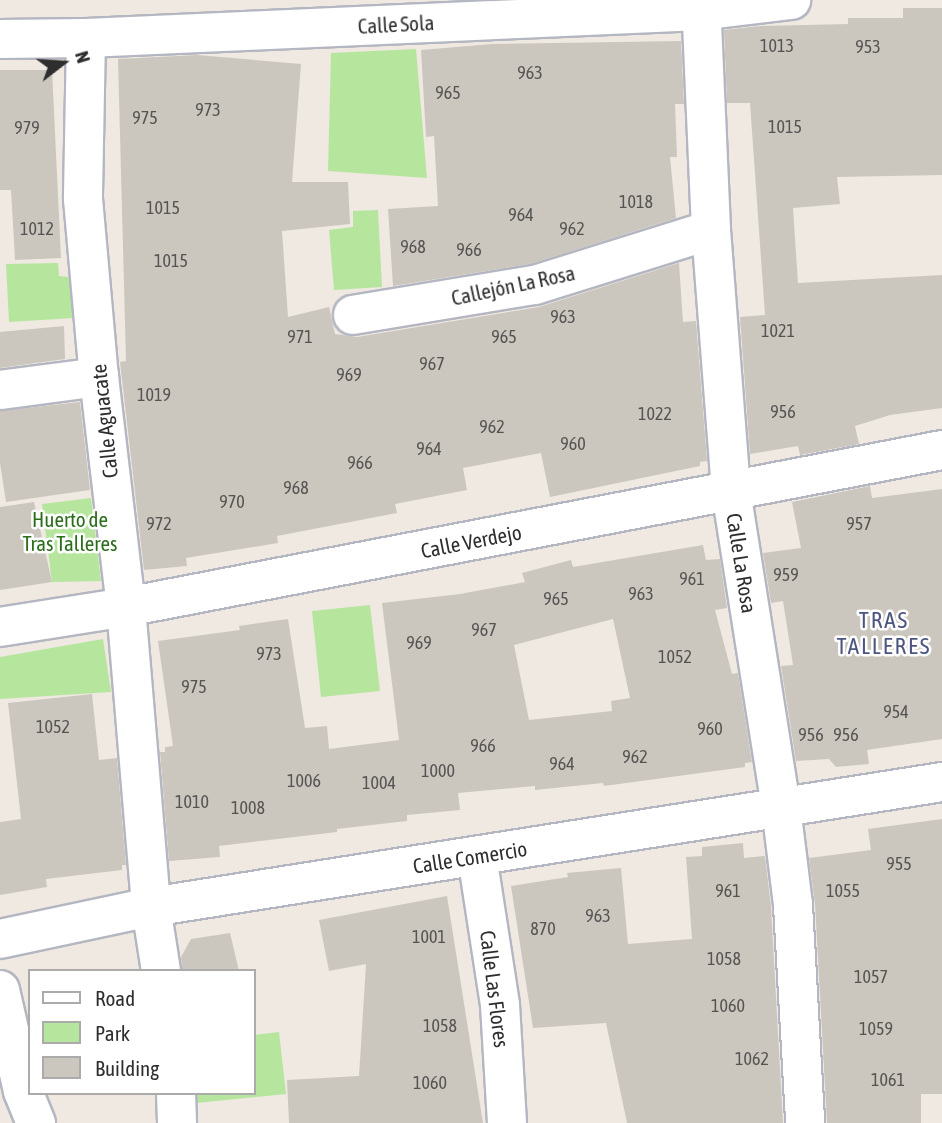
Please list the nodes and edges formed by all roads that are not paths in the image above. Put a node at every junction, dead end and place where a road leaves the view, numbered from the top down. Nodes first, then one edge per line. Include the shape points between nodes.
1 (790, 0) edge
2 (700, 5) edge
3 (86, 38) junction
4 (0, 39) edge
5 (711, 230) junction
6 (353, 316) dead end
7 (99, 377) junction
8 (0, 390) edge
9 (942, 450) edge
10 (731, 491) junction
11 (126, 607) junction
12 (0, 627) edge
13 (942, 782) edge
14 (781, 807) junction
15 (477, 856) junction
16 (151, 907) junction
17 (0, 939) edge
18 (161, 969) edge
19 (0, 990) edge
20 (176, 1095) edge
21 (36, 1123) edge
22 (177, 1123) edge
23 (507, 1123) edge
24 (805, 1123) edge

1 - 2 street, Calle Sola
2 - 3 street, Calle Sola
2 - 5 street, Calle La Rosa
3 - 4 street, Calle Sola
3 - 7 street, Calle Aguacate via 83,199
5 - 6 street, Callejón La Rosa via 535,285
5 - 10 street, Calle La Rosa
7 - 8 street
7 - 11 street, Calle Aguacate
9 - 10 street, Calle Verdejo
10 - 11 street, Calle Verdejo
10 - 14 street, Calle La Rosa
11 - 12 street, Calle Verdejo
11 - 16 street, Calle Aguacate
13 - 14 street, Calle Comercio
14 - 15 street, Calle Comercio
14 - 24 street, Calle La Rosa via 793,905
15 - 16 street, Calle Comercio
15 - 23 street, Calle Las Flores via 500,1005
16 - 17 street, Calle Comercio
16 - 18 street, Calle Aguacate
19 - 21 street via 23,1091
20 - 22 street

